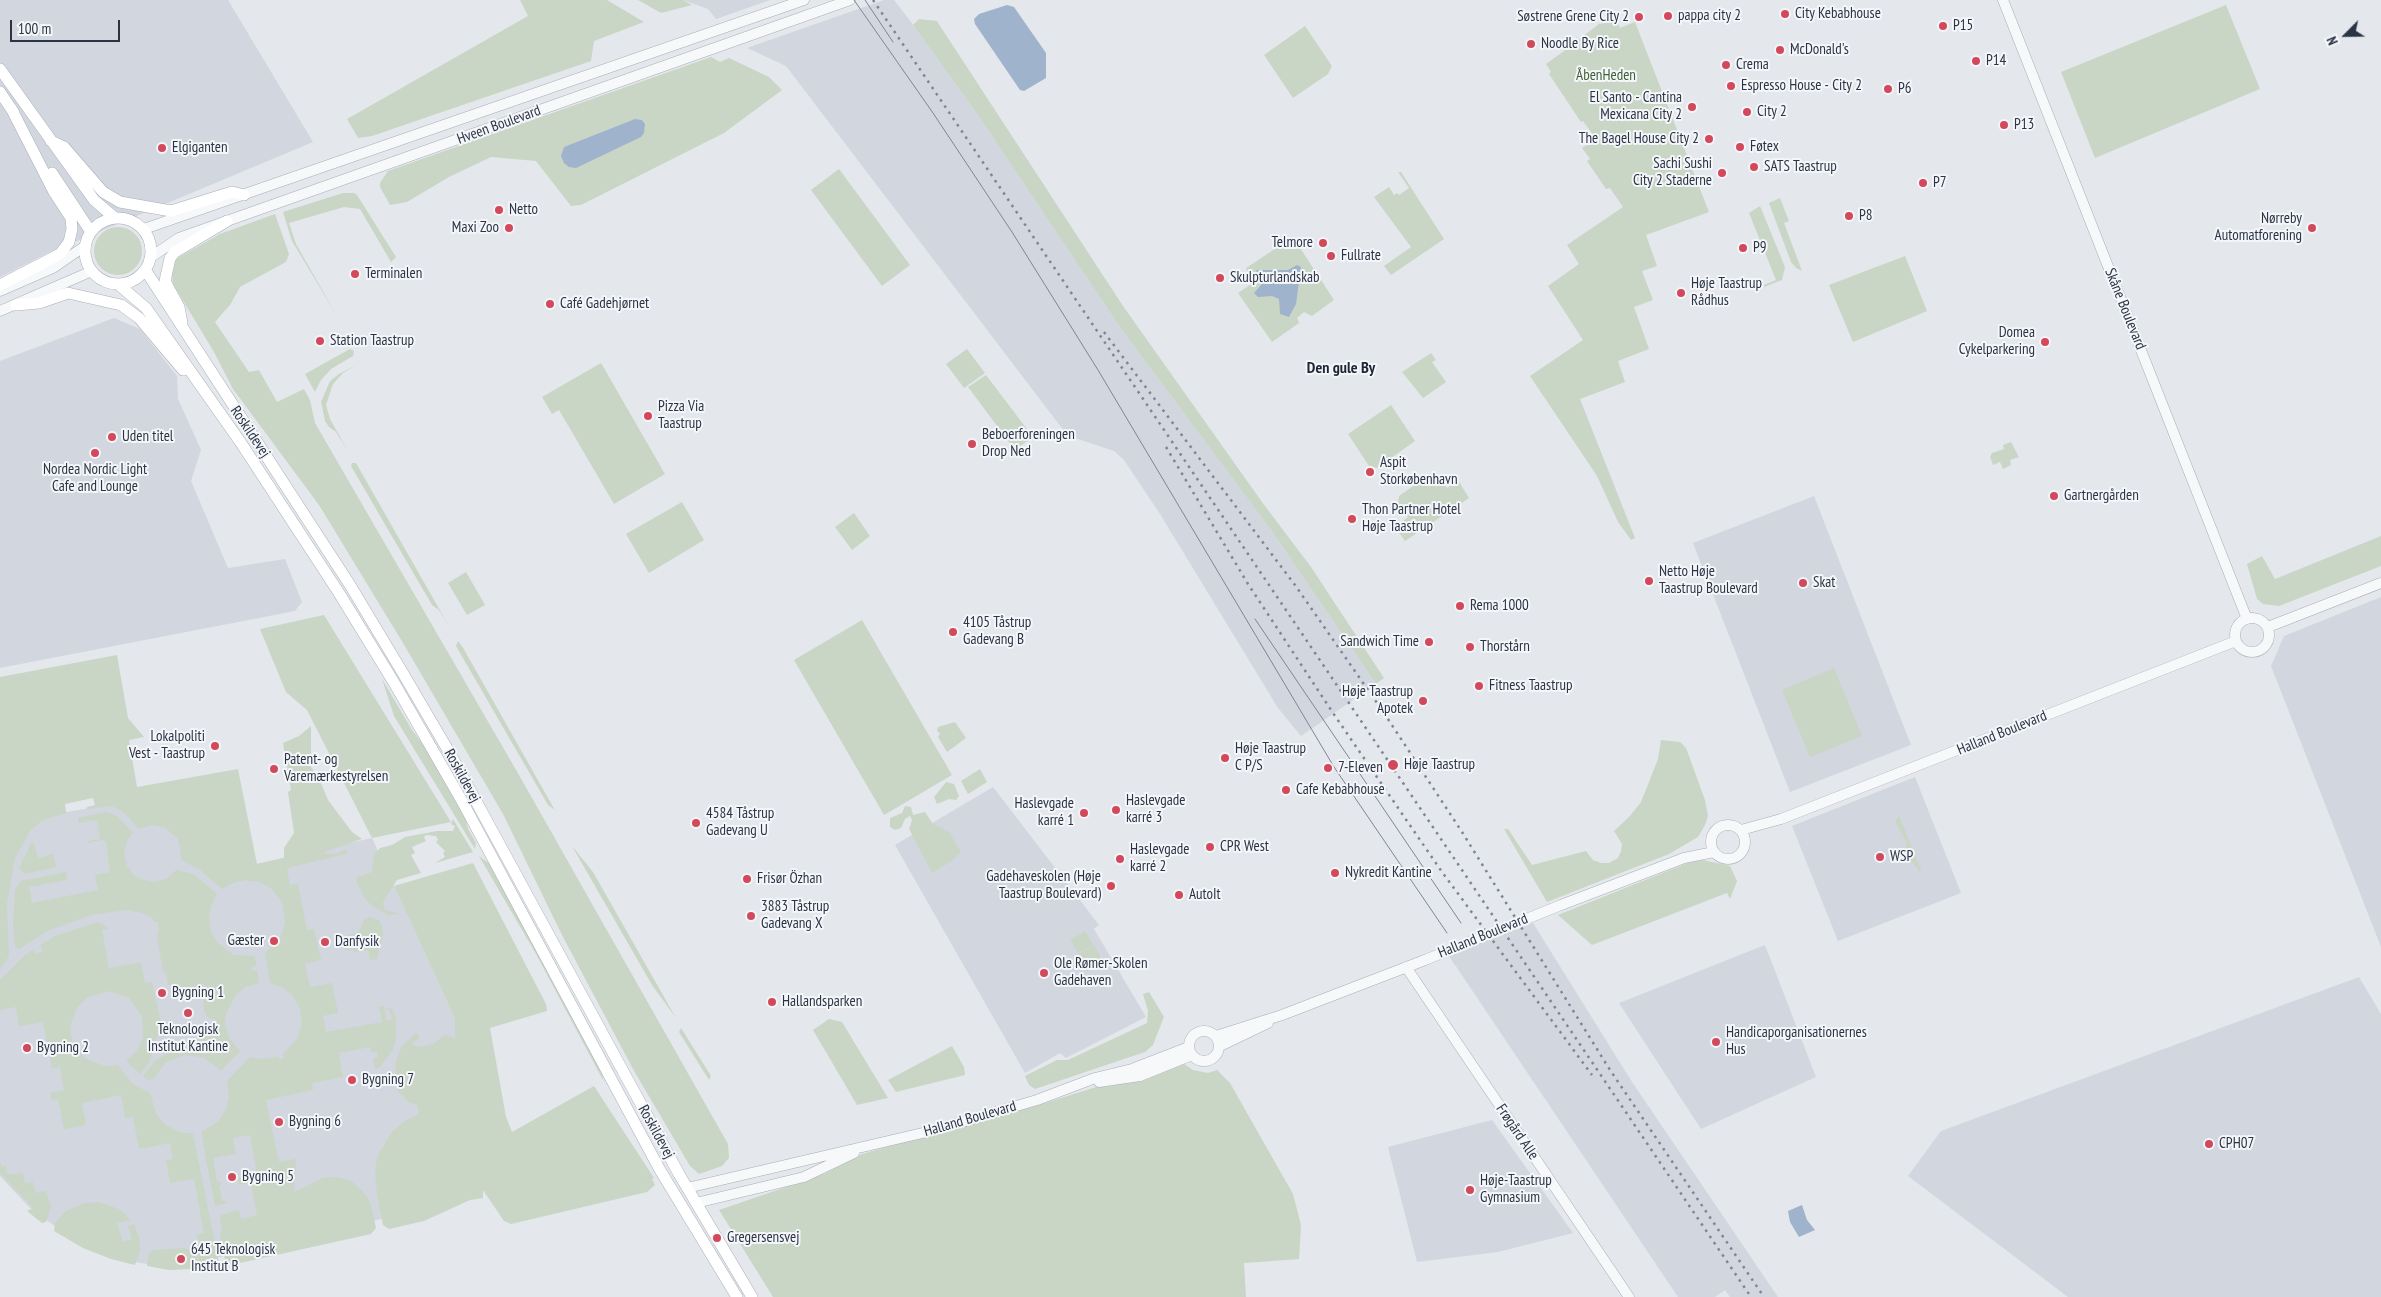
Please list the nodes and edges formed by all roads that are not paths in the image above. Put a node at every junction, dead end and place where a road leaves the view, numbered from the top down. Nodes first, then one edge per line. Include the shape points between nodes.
1 (804, 0) edge
2 (850, 0) edge
3 (2003, 0) edge
4 (0, 69) edge
5 (0, 92) edge
6 (11, 108) junction
7 (51, 141) junction
8 (244, 195) junction
9 (115, 218) junction
10 (227, 221) junction
11 (144, 229) junction
12 (91, 232) junction
13 (85, 246) junction
14 (152, 257) junction
15 (92, 271) junction
16 (146, 271) junction
17 (0, 285) edge
18 (120, 285) junction
19 (0, 291) edge
20 (16, 304) junction
21 (0, 311) edge
22 (182, 327) junction
23 (198, 382) junction
24 (2381, 583) edge
25 (2247, 619) junction
26 (2268, 628) junction
27 (2236, 641) junction
28 (1743, 834) junction
29 (1711, 841) junction
30 (1714, 852) junction
31 (1684, 858) junction
32 (1406, 967) junction
33 (1218, 1041) junction
34 (1191, 1051) junction
35 (863, 1148) junction
36 (687, 1188) junction
37 (696, 1203) junction
38 (737, 1297) edge
39 (752, 1297) edge
40 (1628, 1297) edge

1 - 8 street, Hveen Boulevard
2 - 10 street, Hveen Boulevard
3 - 25 street, Skåne Boulevard
4 - 7 main road
5 - 6 main road
6 - 12 main road
6 - 17 main road via 71,218 72,228 69,242 60,254
7 - 8 main road via 64,147 103,192 120,202 171,211 232,192
7 - 9 main road via 94,200
8 - 11 street, Hveen Boulevard
9 - 11 main road via 131,220
9 - 12 main road via 102,222
10 - 14 street, Hveen Boulevard via 179,238
10 - 22 main road via 170,258 164,281 179,307
11 - 14 main road via 152,247
12 - 13 main road
13 - 15 main road via 86,259
13 - 19 street via 70,259
14 - 16 main road
15 - 18 main road via 104,282
15 - 20 street
16 - 18 main road via 133,282
16 - 22 main road, Roskildevej
18 - 23 main road, Roskildevej via 146,308
20 - 21 street
20 - 23 main road via 39,304 68,293 121,305 139,318 179,367
22 - 36 main road, Roskildevej via 345,578 409,684
23 - 38 main road, Roskildevej via 283,505 393,681 462,801 660,1170
24 - 26 street
25 - 26 street via 2259,619
25 - 27 street via 2237,627
26 - 27 street via 2268,641 2258,651 2248,652
27 - 28 street, Halland Boulevard
28 - 29 street via 1732,825 1722,825 1714,831
28 - 30 street via 1743,850 1735,857 1725,859
29 - 30 street
29 - 31 street, Halland Boulevard
30 - 31 street, Halland Boulevard
31 - 32 street, Halland Boulevard, bridge
32 - 33 street, Halland Boulevard via 1282,1015 1247,1024
32 - 40 street, Frøgård Alle
33 - 34 street via 1208,1031 1200,1032 1192,1037
33 - 34 street via 1219,1052 1209,1061 1199,1060
34 - 35 street, Halland Boulevard via 931,1131
35 - 36 street, Halland Boulevard
35 - 37 street, Halland Boulevard via 804,1177
36 - 37 main road, Roskildevej
37 - 39 main road, Roskildevej

